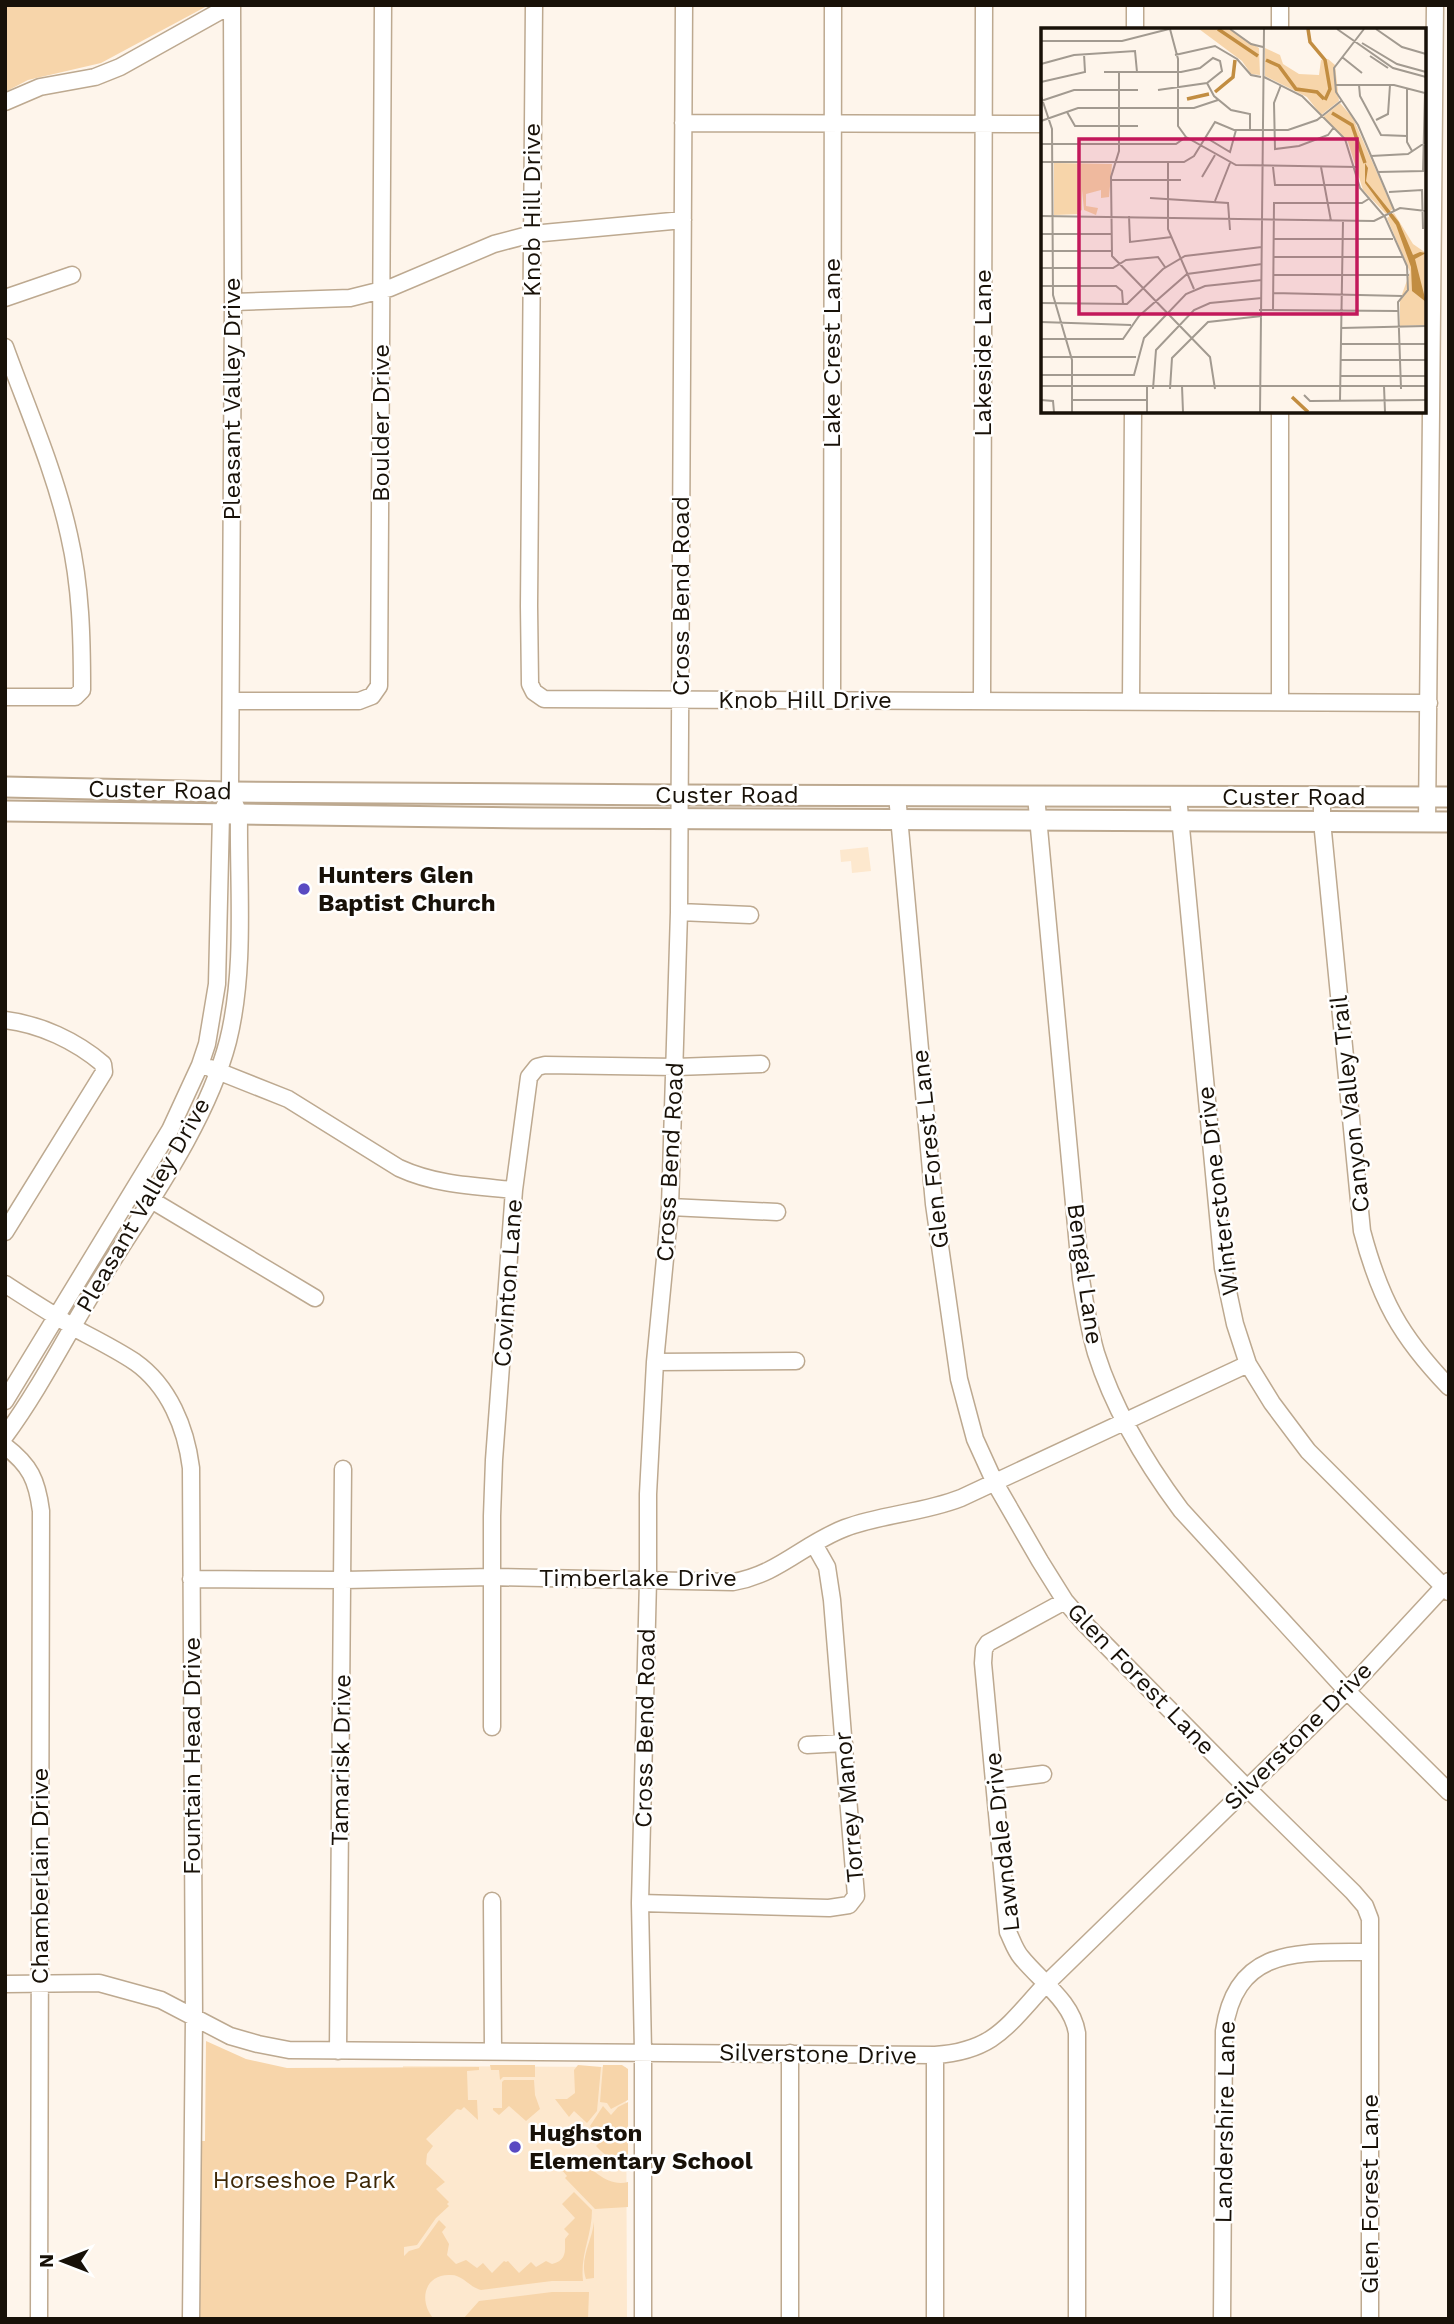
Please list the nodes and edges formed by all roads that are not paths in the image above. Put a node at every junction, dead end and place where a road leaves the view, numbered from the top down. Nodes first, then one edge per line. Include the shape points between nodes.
1 (231, 5) edge
2 (383, 5) edge
3 (534, 5) edge
4 (684, 5) edge
5 (833, 5) edge
6 (984, 5) edge
7 (1135, 5) edge
8 (1280, 5) edge
9 (1435, 5) edge
10 (1135, 28) edge
11 (1280, 28) edge
12 (5, 102) edge
13 (683, 123) junction
14 (832, 124) junction
15 (984, 124) junction
16 (1041, 124) edge
17 (1436, 126) edge
18 (683, 220) junction
19 (532, 234) junction
20 (72, 275) dead end
21 (381, 291) junction
22 (5, 298) edge
23 (233, 302) junction
24 (5, 346) edge
25 (1133, 413) edge
26 (1280, 413) edge
27 (5, 697) edge
28 (681, 700) junction
29 (832, 700) junction
30 (231, 701) junction
31 (982, 701) junction
32 (1131, 701) junction
33 (1280, 702) junction
34 (1429, 703) junction
35 (5, 787) edge
36 (230, 792) junction
37 (679, 795) junction
38 (897, 795) junction
39 (1037, 796) junction
40 (1178, 796) junction
41 (1426, 796) junction
42 (1322, 797) junction
43 (1449, 797) edge
44 (5, 811) edge
45 (230, 814) junction
46 (679, 819) junction
47 (898, 819) junction
48 (1038, 819) junction
49 (1179, 821) junction
50 (1322, 821) junction
51 (1427, 822) junction
52 (1449, 822) edge
53 (679, 912) junction
54 (750, 915) dead end
55 (219, 963) junction
56 (238, 963) junction
57 (5, 1020) edge
58 (761, 1064) dead end
59 (200, 1065) junction
60 (676, 1068) junction
61 (218, 1071) junction
62 (134, 1189) junction
63 (514, 1191) junction
64 (150, 1199) junction
65 (670, 1208) junction
66 (777, 1212) dead end
67 (5, 1233) edge
68 (5, 1284) edge
69 (315, 1298) dead end
70 (56, 1317) junction
71 (72, 1326) junction
72 (796, 1361) dead end
73 (655, 1362) junction
74 (1248, 1364) junction
75 (1449, 1387) edge
76 (5, 1401) edge
77 (1124, 1421) junction
78 (5, 1436) edge
79 (5, 1446) edge
80 (343, 1469) dead end
81 (995, 1483) junction
82 (814, 1544) junction
83 (492, 1577) junction
84 (191, 1579) junction
85 (344, 1580) junction
86 (648, 1580) junction
87 (1447, 1586) edge
88 (1065, 1601) junction
89 (1347, 1691) junction
90 (492, 1727) dead end
91 (844, 1743) junction
92 (807, 1745) dead end
93 (1043, 1774) dead end
94 (995, 1780) junction
95 (1245, 1787) junction
96 (1449, 1792) edge
97 (492, 1901) dead end
98 (640, 1903) junction
99 (1370, 1952) junction
100 (39, 1983) junction
101 (5, 1984) edge
102 (1045, 1985) junction
103 (194, 2017) junction
104 (338, 2051) junction
105 (493, 2051) junction
106 (643, 2051) junction
107 (790, 2053) junction
108 (935, 2055) junction
109 (39, 2319) edge
110 (191, 2319) edge
111 (643, 2319) edge
112 (790, 2319) edge
113 (935, 2319) edge
114 (1077, 2319) edge
115 (1222, 2319) edge
116 (1370, 2319) edge

1 - 12 street via 120,67 95,77 40,87
1 - 23 street, Pleasant Valley Drive
2 - 21 street, Boulder Drive
3 - 19 street, Knob Hill Drive
4 - 13 street, Cross Bend Road
5 - 14 street, Lake Crest Lane
6 - 15 street, Lakeside Lane
7 - 10 street
8 - 11 street
9 - 17 street
13 - 14 street
13 - 18 street, Cross Bend Road
14 - 15 street
14 - 29 street, Lake Crest Lane
15 - 16 street
15 - 31 street, Lakeside Lane
17 - 34 street
18 - 19 street
18 - 28 street, Cross Bend Road
19 - 21 street via 494,244
19 - 28 street, Knob Hill Drive via 530,684 544,699
20 - 22 street
21 - 23 street via 350,298
21 - 30 street, Boulder Drive via 379,686 372,696 359,701
23 - 30 street, Pleasant Valley Drive
24 - 27 street via 69,534 82,636 82,690 75,697
25 - 32 street
26 - 33 street
28 - 29 street, Knob Hill Drive
28 - 37 street, Cross Bend Road
29 - 31 street, Knob Hill Drive
30 - 36 street, Pleasant Valley Drive
31 - 32 street, Knob Hill Drive
32 - 33 street, Knob Hill Drive
33 - 34 street, Knob Hill Drive
34 - 41 street
35 - 36 main road, Custer Road
36 - 37 main road, Custer Road
36 - 45 street, Pleasant Valley Drive
37 - 38 main road, Custer Road
37 - 46 street, Cross Bend Road
38 - 39 main road, Custer Road
38 - 47 street, Glen Forest Lane
39 - 40 main road, Custer Road
39 - 48 street, Bengal Lane
40 - 42 main road, Custer Road
40 - 49 street, Winterstone Drive
41 - 42 main road, Custer Road
41 - 43 main road, Custer Road
41 - 51 street
42 - 50 street, Canyon Valley Trail
44 - 45 main road, Custer Road
45 - 46 main road, Custer Road
45 - 55 street, Pleasant Valley Drive
45 - 56 street, Pleasant Valley Drive
46 - 47 main road, Custer Road
46 - 53 street, Cross Bend Road
47 - 48 main road, Custer Road
47 - 81 street, Glen Forest Lane via 934,1204 951,1335 971,1426
48 - 49 main road, Custer Road
48 - 77 street, Bengal Lane via 1087,1320 1108,1388
49 - 50 main road, Custer Road
49 - 74 street, Winterstone Drive via 1223,1268
50 - 51 main road, Custer Road
50 - 75 street, Canyon Valley Trail via 1363,1230 1375,1276 1391,1312 1410,1344
51 - 52 main road, Custer Road
53 - 54 street
53 - 60 street, Cross Bend Road
55 - 56 street
55 - 59 street, Pleasant Valley Drive via 214,1011
56 - 61 street, Pleasant Valley Drive via 228,1040
57 - 67 street via 44,1029 97,1059 104,1072
58 - 60 street, Covinton Lane
59 - 61 street
59 - 62 street, Pleasant Valley Drive via 170,1130
60 - 63 street, Covinton Lane via 537,1067 529,1077
60 - 65 street, Cross Bend Road
61 - 63 street via 288,1099 417,1176
61 - 64 street, Pleasant Valley Drive via 189,1136
62 - 64 street
62 - 70 street, Pleasant Valley Drive
63 - 83 street, Covinton Lane via 494,1460
64 - 69 street
64 - 71 street, Pleasant Valley Drive
65 - 66 street
65 - 73 street, Cross Bend Road
68 - 70 street, Fountain Head Drive
70 - 71 street, Fountain Head Drive
70 - 76 street, Pleasant Valley Drive
71 - 78 street, Pleasant Valley Drive
71 - 84 street, Fountain Head Drive via 136,1363 157,1384 182,1424 191,1468
72 - 73 street
73 - 86 street, Cross Bend Road
74 - 77 street, Timberlake Drive
74 - 87 street, Winterstone Drive via 1308,1451
77 - 81 street, Timberlake Drive
77 - 89 street, Bengal Lane via 1181,1510
79 - 100 street, Chamberlain Drive via 27,1464 41,1511
80 - 85 street, Tamarisk Drive
81 - 82 street, Timberlake Drive via 941,1506 850,1527
81 - 88 street, Glen Forest Lane
82 - 86 street, Timberlake Drive via 752,1578 733,1582
82 - 91 street, Torrey Manor via 827,1567 832,1600
83 - 85 street, Timberlake Drive
83 - 86 street, Timberlake Drive
83 - 90 street, Covinton Lane
84 - 85 street, Timberlake Drive
84 - 103 street, Fountain Head Drive
85 - 104 street, Tamarisk Drive
86 - 98 street, Cross Bend Road
87 - 89 street, Silverstone Drive
88 - 94 street, Lawndale Drive via 995,1637 984,1649
88 - 95 street, Glen Forest Lane
89 - 95 street, Silverstone Drive
89 - 96 street, Bengal Lane
91 - 92 street
91 - 98 street, Torrey Manor via 856,1884 856,1896 849,1905
93 - 94 street
94 - 102 street, Lawndale Drive via 1008,1932 1018,1954
95 - 99 street, Glen Forest Lane via 1365,1906 1370,1919
95 - 102 street, Silverstone Drive
97 - 105 street
98 - 106 street, Cross Bend Road
99 - 115 street, Landershire Lane via 1292,1955 1269,1961 1240,1984 1230,2000 1224,2031
99 - 116 street, Glen Forest Lane
100 - 101 street, Silverstone Drive
100 - 103 street, Silverstone Drive via 99,1983 161,2000
100 - 109 street, Chamberlain Drive
102 - 108 street, Silverstone Drive via 990,2041 958,2054
102 - 114 street, Lawndale Drive via 1075,2020 1077,2033
103 - 104 street, Silverstone Drive via 257,2044
103 - 110 street, Fountain Head Drive
104 - 105 street, Silverstone Drive
105 - 106 street, Silverstone Drive
106 - 107 street, Silverstone Drive
106 - 111 street, Cross Bend Road
107 - 108 street, Silverstone Drive
107 - 112 street
108 - 113 street

